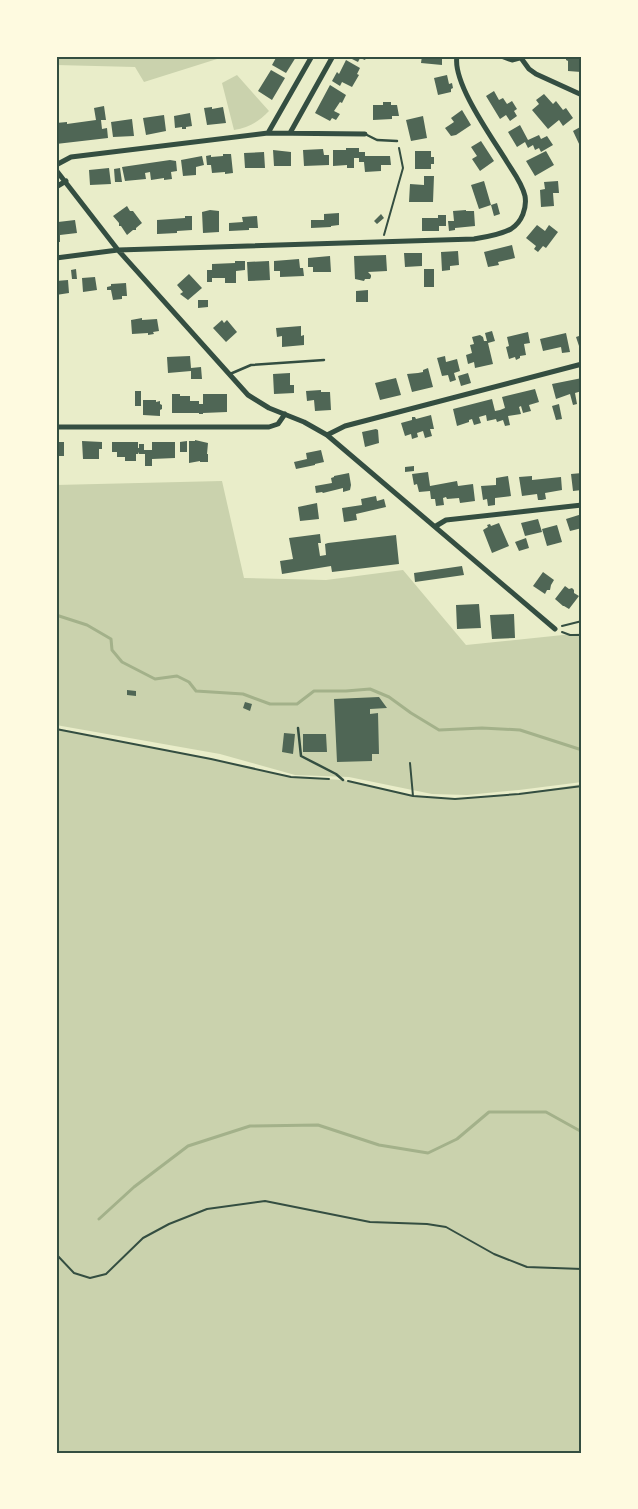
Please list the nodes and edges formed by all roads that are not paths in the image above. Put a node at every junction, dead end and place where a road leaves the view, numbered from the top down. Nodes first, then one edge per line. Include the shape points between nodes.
1 (312, 56) edge
2 (333, 56) edge
3 (457, 56) edge
4 (501, 56) edge
5 (522, 57) edge
6 (582, 95) edge
7 (268, 133) junction
8 (290, 133) junction
9 (365, 134) joint
10 (398, 141) road end
11 (56, 166) edge
12 (56, 170) edge
13 (66, 181) junction
14 (56, 187) edge
15 (118, 250) junction
16 (56, 258) edge
17 (324, 360) dead end
18 (582, 364) edge
19 (229, 374) junction
20 (286, 414) junction
21 (56, 427) edge
22 (327, 435) junction
23 (582, 504) edge
24 (436, 526) junction
25 (555, 629) road end
26 (298, 728) dead end
27 (343, 780) dead end

1 - 7 street
2 - 8 street
3 - 15 street via 462,84 520,182 526,207 520,220 511,228 474,239
4 - 5 street via 512,60
5 - 6 street via 536,74
7 - 8 street
7 - 11 street via 71,157
8 - 9 street
9 - 10 lane via 377,140
12 - 13 street
13 - 14 street
13 - 15 street
15 - 16 street
15 - 19 street
17 - 19 lane via 251,365
18 - 22 street via 345,426
19 - 20 street via 258,403
20 - 21 street via 278,424 269,427
20 - 22 street
22 - 24 street
23 - 24 street via 446,520
24 - 25 street
26 - 27 lane via 301,756

